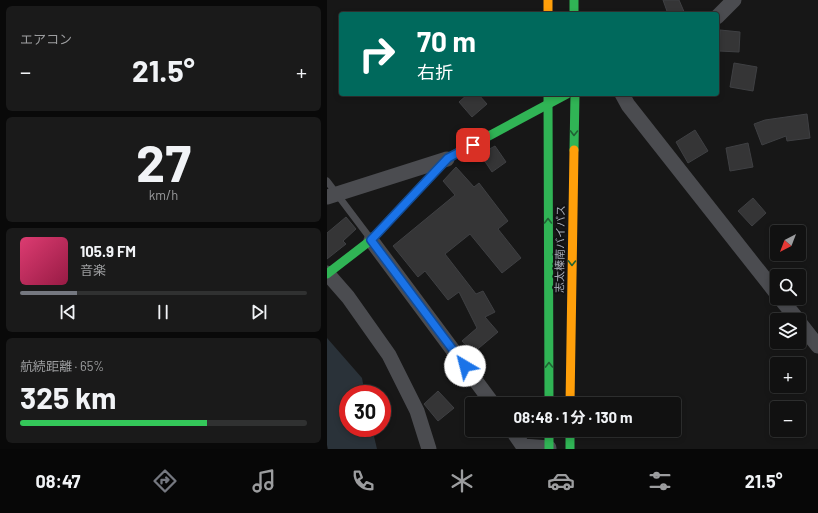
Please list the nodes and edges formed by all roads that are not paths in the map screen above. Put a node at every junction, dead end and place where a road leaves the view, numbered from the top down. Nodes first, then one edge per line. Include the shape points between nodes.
1 (548, 0) edge
2 (574, 0) edge
3 (734, 0) edge
4 (548, 12) edge
5 (574, 12) edge
6 (719, 15) edge
7 (549, 96) edge
8 (563, 96) edge
9 (575, 96) edge
10 (623, 96) edge
11 (549, 104) junction
12 (448, 158) junction
13 (327, 181) edge
14 (332, 195) edge
15 (371, 240) junction
16 (327, 273) edge
17 (770, 285) edge
18 (785, 305) edge
19 (792, 313) edge
20 (806, 331) edge
21 (818, 346) edge
22 (488, 397) edge
23 (549, 397) edge
24 (570, 397) edge
25 (516, 437) edge
26 (549, 437) edge
27 (570, 437) edge
28 (522, 448) edge
29 (429, 449) edge
30 (549, 449) edge
31 (570, 449) edge

1 - 4 main road
2 - 5 main road
3 - 6 street
7 - 11 main road, 志太榛南バイパス
8 - 11 main road
9 -> 24 main road, 志太榛南バイパス
10 - 17 street
11 - 12 main road
23 -> 11 main road, 志太榛南バイパス
12 - 14 street
12 - 15 main road
13 - 14 lane
14 - 15 lane
15 - 16 main road
15 - 22 street
16 - 29 street via 348,297 389,356 417,410
18 - 19 street
20 - 21 street
25 - 28 street
26 - 30 main road
27 - 31 main road
28 - 30 street

